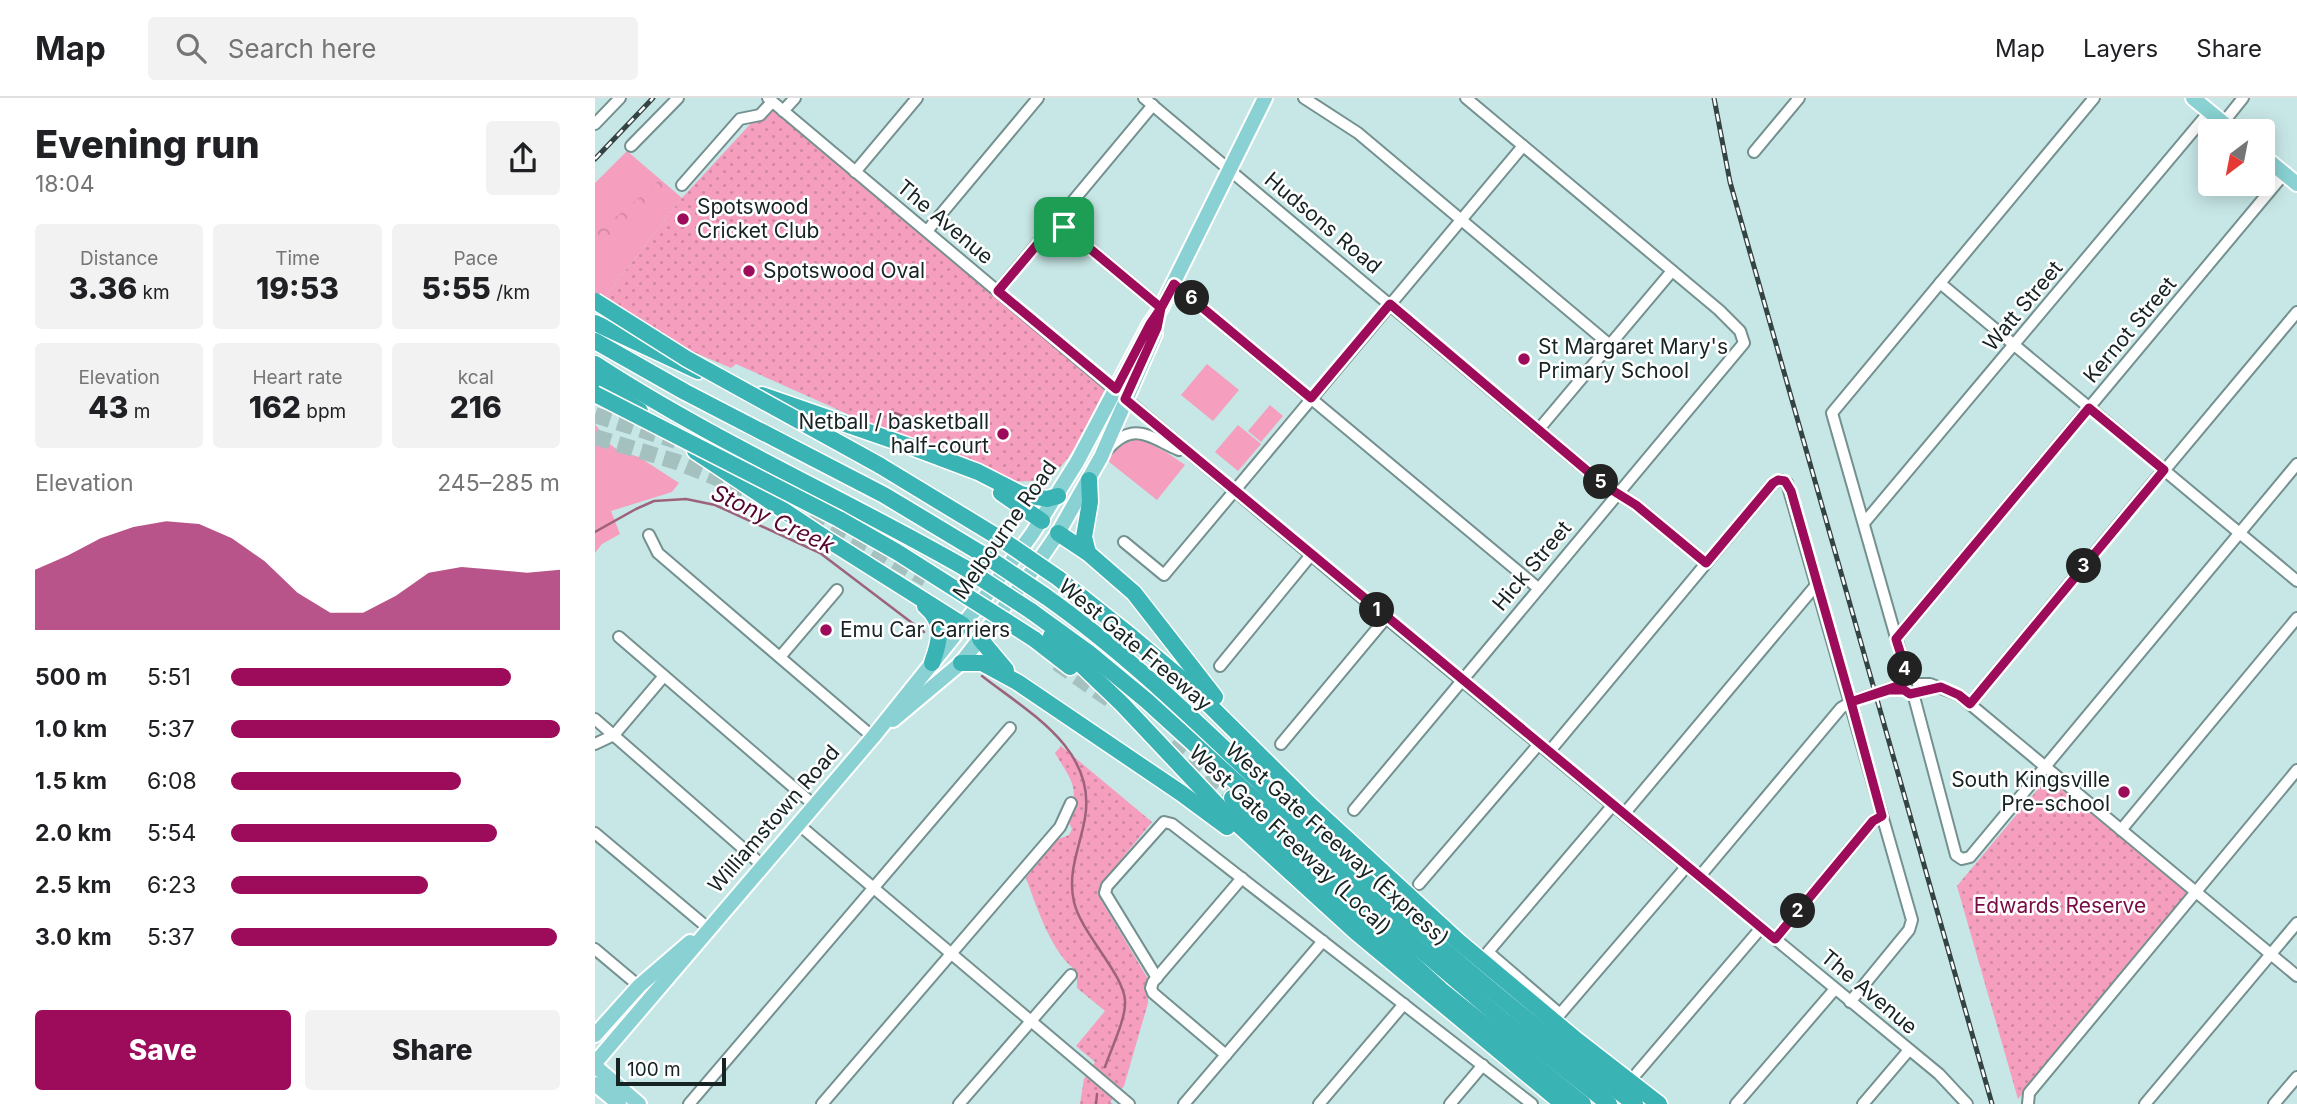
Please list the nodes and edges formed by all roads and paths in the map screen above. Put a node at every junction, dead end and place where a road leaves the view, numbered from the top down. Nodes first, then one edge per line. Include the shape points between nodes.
1 (620, 98) edge
2 (678, 98) edge
3 (795, 98) edge
4 (917, 98) edge
5 (1038, 98) edge
6 (1265, 98) edge
7 (1304, 98) edge
8 (1467, 98) edge
9 (1799, 98) edge
10 (2094, 98) edge
11 (2193, 98) edge
12 (2243, 98) edge
13 (770, 100) edge
14 (1149, 102) edge
15 (783, 111) junction
16 (2209, 111) junction
17 (2218, 119) edge
18 (2232, 119) edge
19 (595, 124) edge
20 (631, 146) dead end
21 (1523, 146) junction
22 (1754, 152) dead end
23 (2275, 166) edge
24 (1230, 170) junction
25 (855, 172) junction
26 (2284, 174) junction
27 (2297, 184) edge
28 (682, 185) dead end
29 (1461, 220) junction
30 (1057, 221) junction
31 (927, 231) junction
32 (1672, 271) junction
33 (1940, 283) junction
34 (1174, 284) junction
35 (998, 291) junction
36 (595, 301) edge
37 (1390, 304) junction
38 (1161, 309) junction
39 (2297, 312) edge
40 (595, 323) edge
41 (595, 341) edge
42 (1610, 345) junction
43 (2015, 346) junction
44 (595, 364) edge
45 (595, 380) edge
46 (595, 394) edge
47 (1120, 394) junction
48 (1311, 398) junction
49 (2089, 408) junction
50 (1539, 429) junction
51 (1101, 457) junction
52 (1194, 457) junction
53 (944, 460) junction
54 (2297, 464) edge
55 (2164, 470) junction
56 (1089, 480) junction
57 (1233, 490) junction
58 (1618, 494) junction
59 (1058, 496) junction
60 (1041, 521) junction
61 (1864, 523) junction
62 (1058, 533) junction
63 (2240, 533) junction
64 (649, 535) dead end
65 (1124, 542) dead end
66 (1088, 553) junction
67 (1311, 555) junction
68 (1706, 563) junction
69 (2297, 581) edge
70 (1817, 584) junction
71 (1538, 587) junction
72 (905, 588) junction
73 (837, 590) dead end
74 (1029, 612) junction
75 (1386, 618) junction
76 (2297, 618) edge
77 (963, 625) junction
78 (619, 637) dead end
79 (980, 639) junction
80 (1896, 639) junction
81 (780, 657) junction
82 (932, 663) junction
83 (961, 663) junction
84 (1220, 666) dead end
85 (664, 677) junction
86 (1462, 679) junction
87 (1017, 682) junction
88 (1909, 684) junction
89 (1851, 702) junction
90 (1970, 704) junction
91 (595, 719) edge
92 (1010, 728) dead end
93 (614, 735) junction
94 (873, 737) junction
95 (595, 744) edge
96 (1281, 744) dead end
97 (1539, 744) junction
98 (1549, 752) junction
99 (1182, 767) junction
100 (2045, 767) junction
101 (2297, 770) edge
102 (1232, 798) tunnel mouth
103 (1071, 803) dead end
104 (814, 805) junction
105 (1613, 805) junction
106 (1354, 810) dead end
107 (1624, 814) junction
108 (1882, 816) junction
109 (798, 824) junction
110 (2121, 830) junction
111 (595, 833) edge
112 (1366, 857) junction
113 (762, 865) junction
114 (1687, 866) junction
115 (1700, 876) junction
116 (1242, 878) junction
117 (1419, 884) dead end
118 (874, 888) junction
119 (2196, 892) junction
120 (2297, 923) edge
121 (708, 928) junction
122 (1761, 928) junction
123 (1356, 932) junction
124 (1775, 939) junction
125 (1323, 941) junction
126 (595, 949) edge
127 (951, 954) junction
128 (2271, 954) junction
129 (1071, 975) dead end
130 (2297, 976) edge
131 (1154, 982) junction
132 (639, 986) junction
133 (1488, 989) junction
134 (1835, 989) junction
135 (1850, 1002) junction
136 (1404, 1004) junction
137 (1031, 1021) junction
138 (596, 1032) edge
139 (1909, 1050) junction
140 (1226, 1055) junction
141 (595, 1064) edge
142 (1483, 1065) junction
143 (1637, 1073) dead end
144 (2297, 1076) edge
145 (595, 1084) edge
146 (963, 1100) edge
147 (619, 1104) edge
148 (639, 1104) edge
149 (689, 1104) edge
150 (822, 1104) edge
151 (975, 1104) edge
152 (1129, 1104) edge
153 (1184, 1104) edge
154 (1319, 1104) edge
155 (1450, 1104) edge
156 (1532, 1104) edge
157 (1563, 1104) edge
158 (1583, 1104) edge
159 (1609, 1104) edge
160 (1635, 1104) edge
161 (1659, 1104) edge
162 (1736, 1104) edge
163 (1863, 1104) edge
164 (1967, 1104) edge
165 (2028, 1104) edge
166 (2145, 1104) edge
167 (2274, 1104) edge

1 - 19 street
2 - 20 street
3 - 15 street
4 - 25 street
5 - 31 street
6 - 24 main road, Melbourne Road
7 - 29 street via 1358,133
8 - 21 street
9 - 22 street
10 - 33 street
11 - 16 main road
12 - 18 street
13 - 15 street, The Avenue
13 - 28 street via 760,115 740,119
14 - 24 street, Hudsons Road
14 - 30 street
15 - 25 street, The Avenue
16 - 17 main road
16 - 43 street, Watt Street
21 - 29 street
21 - 32 street
23 - 26 main road
24 - 34 main road, Melbourne Road
24 - 37 street, Hudsons Road
25 - 31 street, The Avenue
26 - 27 main road
26 - 49 street, Kernot Street
29 - 37 street
29 - 42 street
30 - 35 street
30 - 38 street
31 - 35 street, The Avenue
32 - 42 street
32 - 58 street, Hick Street via 1732,321 1744,340
33 - 43 street
33 - 61 street via 1832,413
34 - 38 main road, Melbourne Road
34 - 48 street
35 - 47 street, The Avenue
36 - 112 highway, bridge via 687,359 946,505 1058,578 1189,685
37 - 48 street
37 - 50 street, Hudsons Road
38 - 47 main road, Melbourne Road via 1157,328
39 - 55 street
40 - 53 highway via 733,385
41 - 133 highway, West Gate Freeway, bridge via 884,495 987,557 1084,624
42 - 50 street
43 - 49 street
43 - 61 street, Watt Street
44 - 74 highway, West Gate Freeway (Local), bridge via 685,418 894,527
45 - 72 highway via 740,482
46 - 99 highway, bridge via 839,519 1034,639
47 - 51 main road, Melbourne Road
47 - 52 street, The Avenue
47 - 59 main road, Melbourne Road
48 - 57 street
48 - 71 street
49 - 55 street
49 - 80 street, Kernot Street
50 - 58 street, Hudsons Road
51 - 52 street, The Avenue via 1116,440 1139,433
51 - 56 main road, Melbourne Road
52 - 57 street, The Avenue
53 - 59 highway via 1021,494 1047,499
53 - 60 highway
54 - 63 street
55 - 63 street
55 - 90 street
56 - 62 main road, Melbourne Road
56 - 66 highway via 1084,537
57 - 65 street via 1164,575
57 - 67 street, The Avenue
58 - 68 street, Hudsons Road
58 - 71 street, Hick Street
59 - 60 main road, Melbourne Road
60 - 62 main road
60 - 77 main road, Melbourne Road
61 - 80 street
62 - 66 highway
62 - 79 main road, Williamstown Road
63 - 69 street
63 - 100 street
64 - 81 street via 659,553
66 - 112 highway via 1134,593 1213,696
67 - 75 street, The Avenue
67 - 84 street
68 - 70 street via 1773,483 1781,480 1791,491
68 - 98 street
70 - 89 street
70 - 107 street
71 - 86 street, Hick Street
72 - 77 highway
72 - 82 highway via 939,625 940,641
73 - 81 street
74 - 99 highway, West Gate Freeway (Local)
74 - 159 highway, West Gate Freeway (Express) via 1089,653 1156,709 1375,910
75 - 86 street, The Avenue
75 - 96 street
76 - 110 street
77 - 79 main road
77 - 82 main road, Williamstown Road
78 - 85 street
79 - 83 main road, Williamstown Road
79 - 87 highway
80 - 88 street
81 - 94 street
82 - 94 main road, Williamstown Road
83 - 87 highway via 982,663
83 - 94 main road, Williamstown Road
85 - 93 street
85 - 104 street
86 - 97 street, The Avenue
86 - 106 street, Hick Street
87 - 123 highway via 1200,805
88 - 89 street
88 - 90 street via 1941,687
88 - 100 street via 1956,855 1962,859 1970,856
89 - 108 street
89 - 115 street via 1833,716
90 - 100 street
91 - 93 street
92 - 118 street
93 - 95 street
93 - 113 street
94 - 104 main road, Williamstown Road
97 - 98 street, The Avenue
97 - 117 street
98 - 105 street, The Avenue
99 - 123 highway, West Gate Freeway (Local) via 1221,809
100 - 110 street
101 - 119 street
102 - 158 highway via 1441,990
103 - 127 street via 1061,827
104 - 109 main road, Williamstown Road
105 - 107 street, The Avenue
105 - 114 street via 1488,952 1560,1014
107 - 114 street, The Avenue
108 - 124 street via 1873,821
108 - 135 street via 1912,925
109 - 113 main road, Williamstown Road
109 - 118 street
110 - 119 street
111 - 121 street
112 - 161 highway via 1519,993
113 - 121 main road, Williamstown Road
114 - 115 street, The Avenue
115 - 122 street, The Avenue
116 - 125 street
116 - 131 street
116 - 131 street via 1171,824 1160,824 1106,890
118 - 127 street
118 - 149 street
119 - 128 street
119 - 165 street via 2029,1093
120 - 128 street
121 - 132 main road, Williamstown Road
121 - 141 main road, Williamstown Road
122 - 124 street, The Avenue
122 - 143 street
123 - 157 highway, West Gate Freeway (Local)
124 - 134 street, The Avenue
125 - 136 street
125 - 140 street
126 - 132 street
127 - 137 street
127 - 150 street
128 - 130 street
128 - 166 street
129 - 137 street
131 - 140 street via 1153,993
132 - 138 main road, Williamstown Road
133 - 160 highway
133 - 161 highway via 1537,1017
134 - 135 street, The Avenue
134 - 162 street
135 - 139 street, The Avenue
136 - 142 street
136 - 154 street
137 - 146 street
137 - 152 street
139 - 163 street
139 - 164 street, The Avenue
140 - 153 street
141 - 148 main road
142 - 155 street
142 - 156 street
144 - 167 street
145 - 147 main road
146 - 151 street

